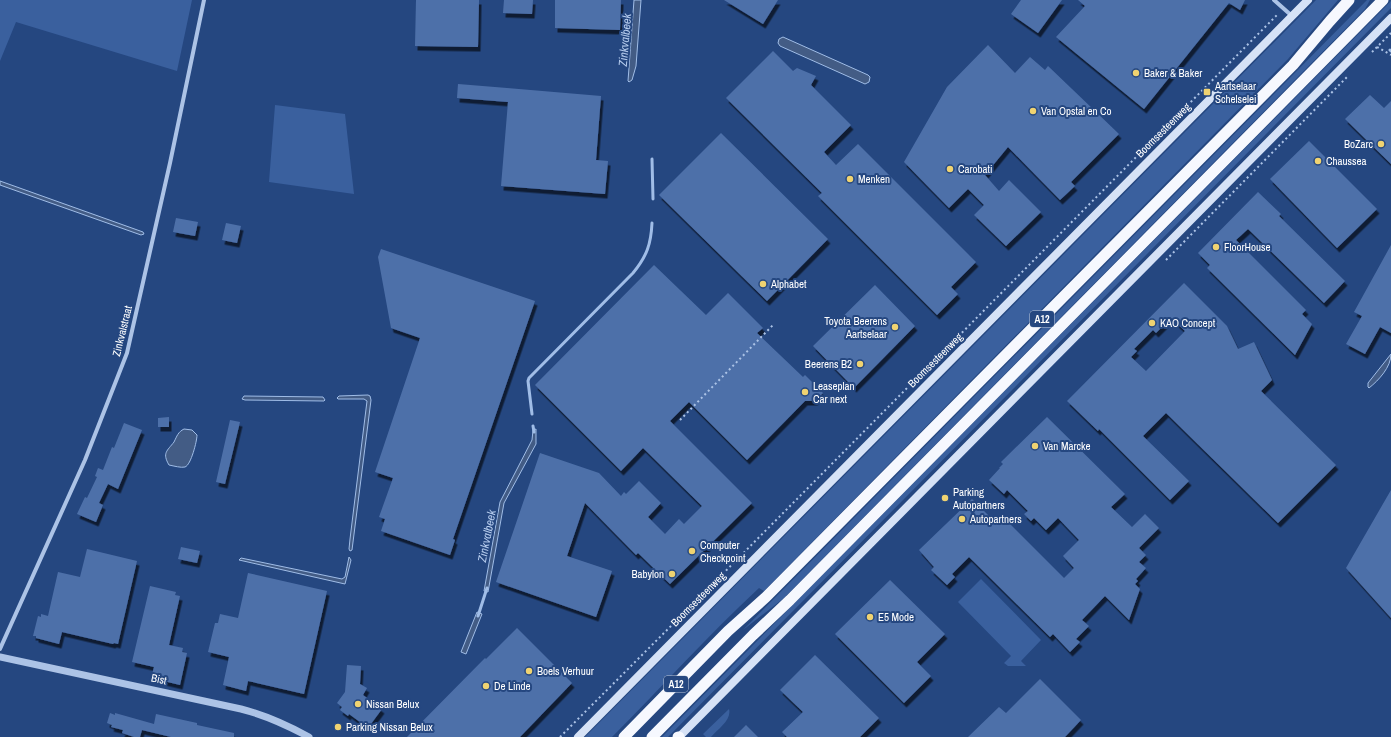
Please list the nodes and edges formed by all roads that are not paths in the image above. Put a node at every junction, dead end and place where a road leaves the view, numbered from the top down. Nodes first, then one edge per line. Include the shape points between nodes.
1 (204, 0) edge
2 (1274, 0) edge
3 (1308, 0) edge
4 (1349, 0) edge
5 (1384, 0) edge
6 (1292, 16) junction
7 (1391, 18) edge
8 (0, 649) edge
9 (0, 657) edge
10 (309, 737) edge
11 (578, 737) edge
12 (624, 737) edge
13 (652, 737) edge
14 (679, 737) edge

1 - 8 street, Zinkvalstraat via 127,353 84,460
2 - 6 street
3 - 6 main road, Boomsesteenweg
4 - 12 highway, A12 via 1293,65
5 - 13 highway, A12
6 - 11 main road, Boomsesteenweg
7 - 14 main road
9 - 10 street, Bist via 257,713

